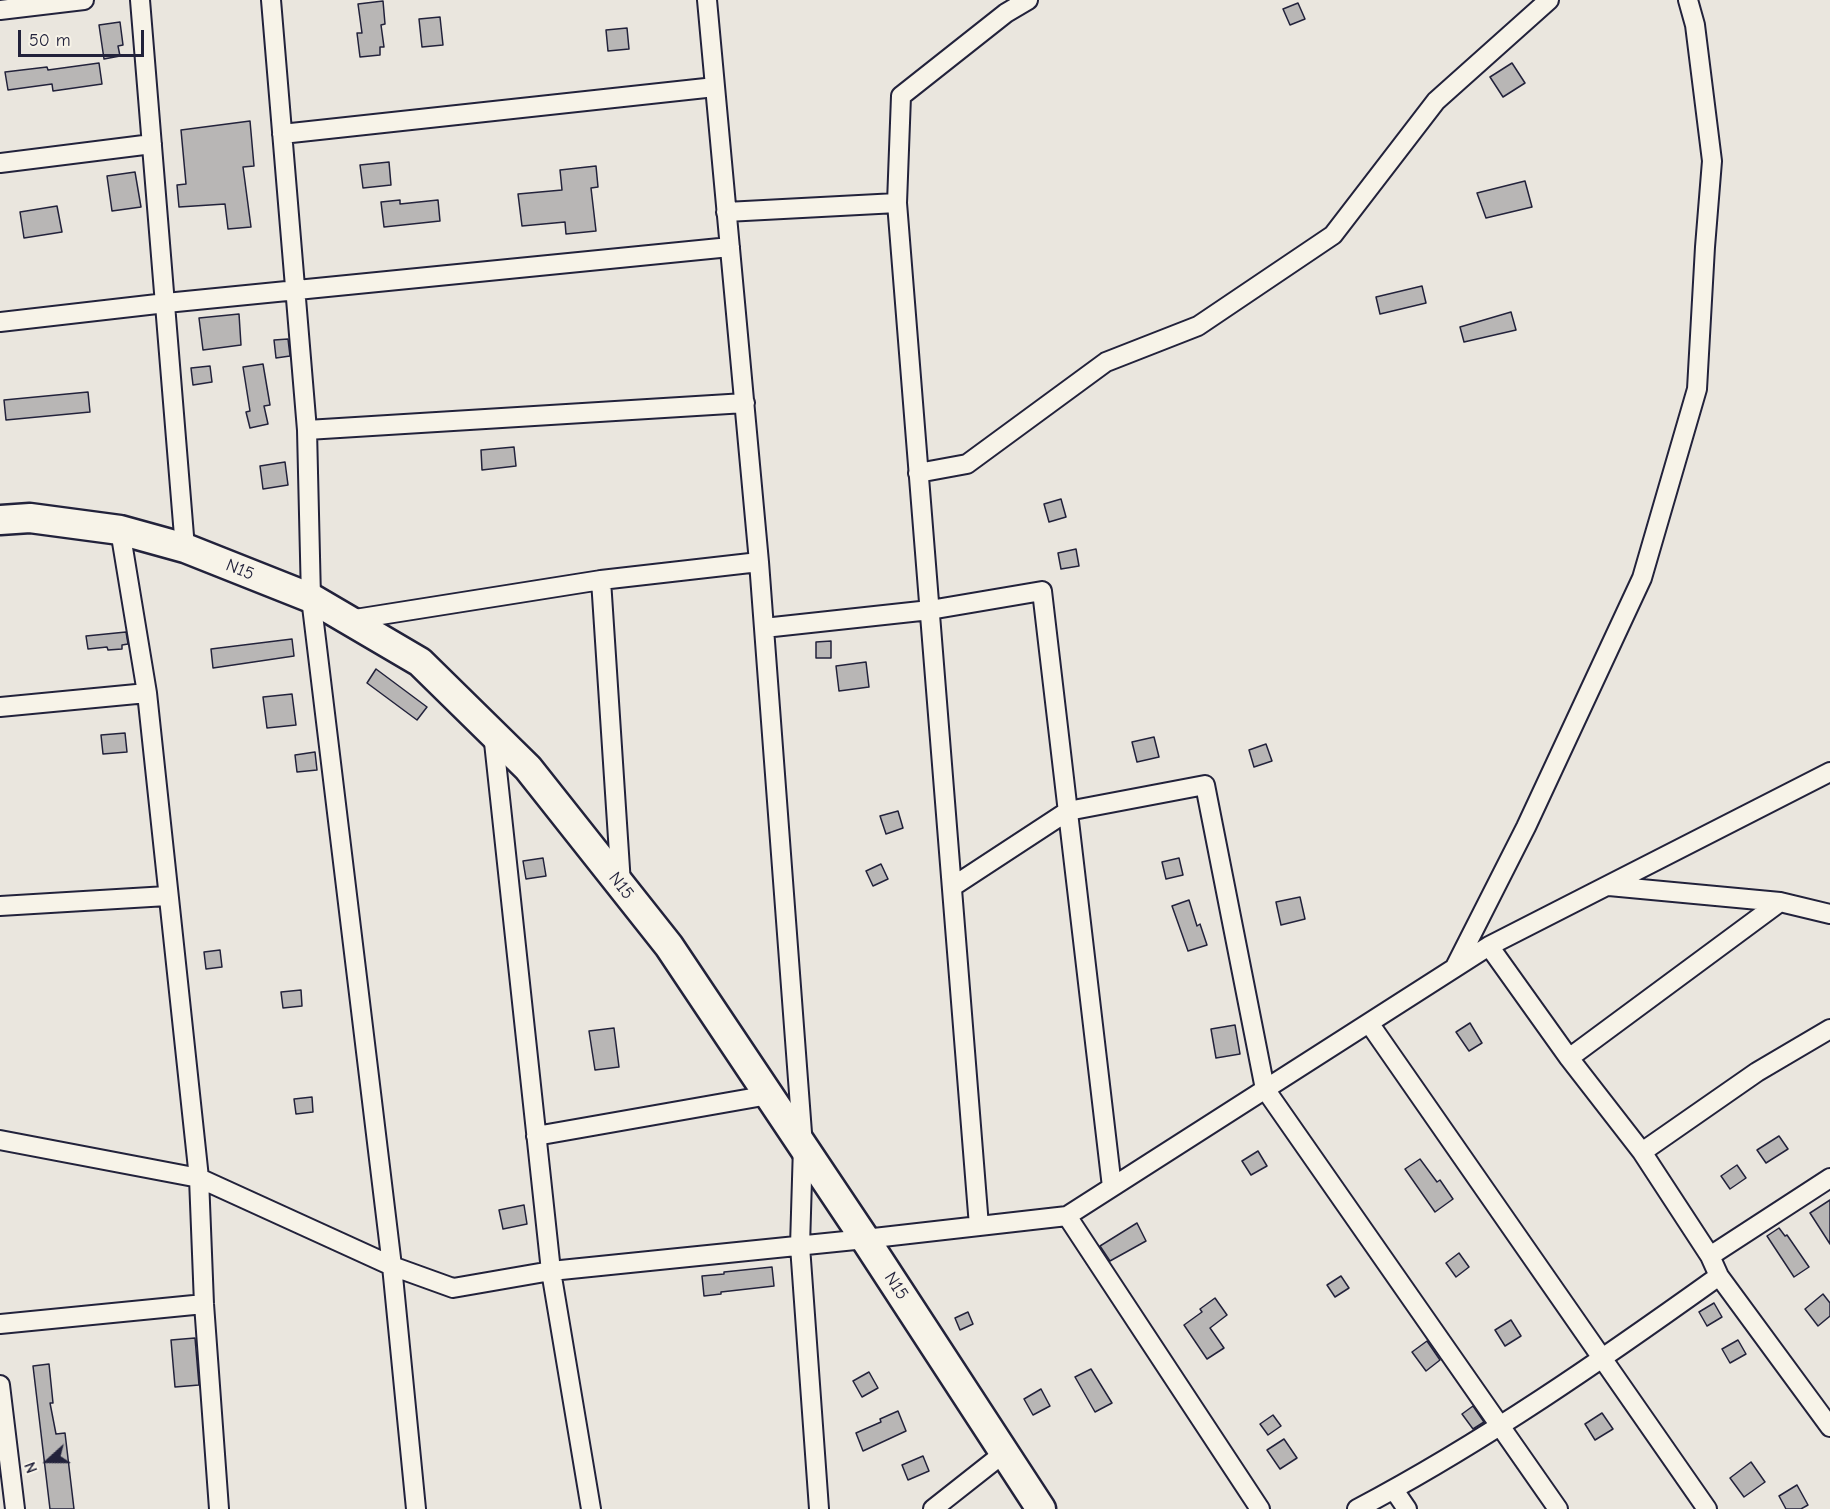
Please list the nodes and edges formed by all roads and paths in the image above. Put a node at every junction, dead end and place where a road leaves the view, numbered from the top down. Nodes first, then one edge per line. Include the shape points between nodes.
1 (84, 0) edge
2 (140, 0) edge
3 (271, 0) edge
4 (707, 0) edge
5 (1028, 0) edge
6 (1550, 0) edge
7 (1688, 0) edge
8 (0, 10) edge
9 (715, 87) junction
10 (282, 134) junction
11 (152, 144) junction
12 (0, 163) edge
13 (897, 203) junction
14 (726, 212) junction
15 (730, 247) junction
16 (296, 290) junction
17 (166, 303) junction
18 (0, 322) edge
19 (744, 403) junction
20 (307, 430) junction
21 (918, 472) junction
22 (0, 520) edge
23 (120, 531) junction
24 (185, 548) junction
25 (759, 562) junction
26 (601, 580) junction
27 (311, 598) junction
28 (930, 610) junction
29 (349, 620) junction
30 (764, 628) junction
31 (147, 693) junction
32 (0, 707) edge
33 (493, 733) junction
34 (1830, 772) edge
35 (1068, 811) junction
36 (621, 885) junction
37 (1608, 886) junction
38 (952, 887) junction
39 (167, 896) junction
40 (1780, 902) junction
41 (0, 906) edge
42 (1830, 914) edge
43 (1489, 946) junction
44 (1454, 969) junction
45 (1369, 1023) junction
46 (1830, 1029) edge
47 (1569, 1058) junction
48 (1265, 1089) junction
49 (769, 1095) junction
50 (536, 1136) junction
51 (0, 1140) edge
52 (803, 1146) junction
53 (1642, 1152) junction
54 (1830, 1178) edge
55 (199, 1179) junction
56 (1112, 1188) junction
57 (1067, 1216) junction
58 (979, 1226) junction
59 (865, 1239) junction
60 (800, 1246) junction
61 (1710, 1256) junction
62 (392, 1266) junction
63 (551, 1271) junction
64 (1719, 1276) junction
65 (204, 1304) junction
66 (0, 1324) edge
67 (1603, 1359) junction
68 (0, 1385) edge
69 (1499, 1425) junction
70 (1830, 1427) edge
71 (1005, 1453) junction
72 (1394, 1490) junction
73 (15, 1509) edge
74 (219, 1509) edge
75 (416, 1509) edge
76 (591, 1509) edge
77 (819, 1509) edge
78 (933, 1509) edge
79 (1041, 1509) edge
80 (1260, 1509) edge
81 (1358, 1509) edge
82 (1407, 1509) edge
83 (1558, 1509) edge
84 (1707, 1509) edge

1 - 8 street
2 - 11 street
3 - 10 street
4 - 9 street
5 - 13 street via 901,96
6 - 21 street via 1436,101 1332,235 1198,326 1106,362 968,464
7 - 44 street via 1695,25 1712,161 1697,389 1642,578 1526,827
9 - 10 street
9 - 14 street
10 - 16 street
11 - 12 street
11 - 17 street
13 - 14 street
13 - 21 street
14 - 15 street
15 - 16 street
15 - 19 street
16 - 17 street
16 - 20 street
17 - 18 street
17 - 24 street
19 - 20 street
19 - 25 street
20 - 27 street
21 - 28 street
22 - 23 main road, N15 via 30,518
23 - 24 main road, N15
23 - 31 street
24 - 27 main road, N15
25 - 26 street
25 - 30 street
26 - 29 street
26 - 36 street
27 - 29 main road, N15
27 - 62 street
28 - 30 street
28 - 35 street via 1042,591
28 - 38 street
29 - 33 main road, N15 via 420,662
30 - 52 street
31 - 32 street
31 - 39 street
33 - 36 main road, N15 via 528,768
33 - 50 street
34 - 37 street
35 - 38 street
35 - 48 street via 1204,785
35 - 56 street
36 - 49 main road, N15 via 669,945
37 - 40 street
37 - 43 street
38 - 58 street
39 - 41 street
39 - 55 street
40 - 42 street
40 - 47 street
43 - 44 street
43 - 47 street
44 - 45 street
45 - 48 street
45 - 67 street
46 - 53 street via 1756,1072
47 - 53 street
48 - 56 street
48 - 69 street
49 - 50 street
49 - 52 main road, N15
50 - 63 street
51 - 55 street
52 - 59 main road, N15
52 - 60 street
53 - 61 street
54 - 61 street
55 - 62 street
55 - 65 street
56 - 57 street
57 - 58 street
57 - 80 street
58 - 59 street
59 - 60 street
59 - 71 main road, N15
60 - 63 street
60 - 77 street
61 - 64 street
62 - 63 street via 453,1288
62 - 75 street
63 - 76 street
64 - 67 street
64 - 70 street
65 - 66 street
65 - 74 street
67 - 69 street
67 - 84 street
68 - 73 street
69 - 72 street
69 - 83 street
71 - 78 street
71 - 79 main road, N15
72 - 81 street
72 - 82 street

